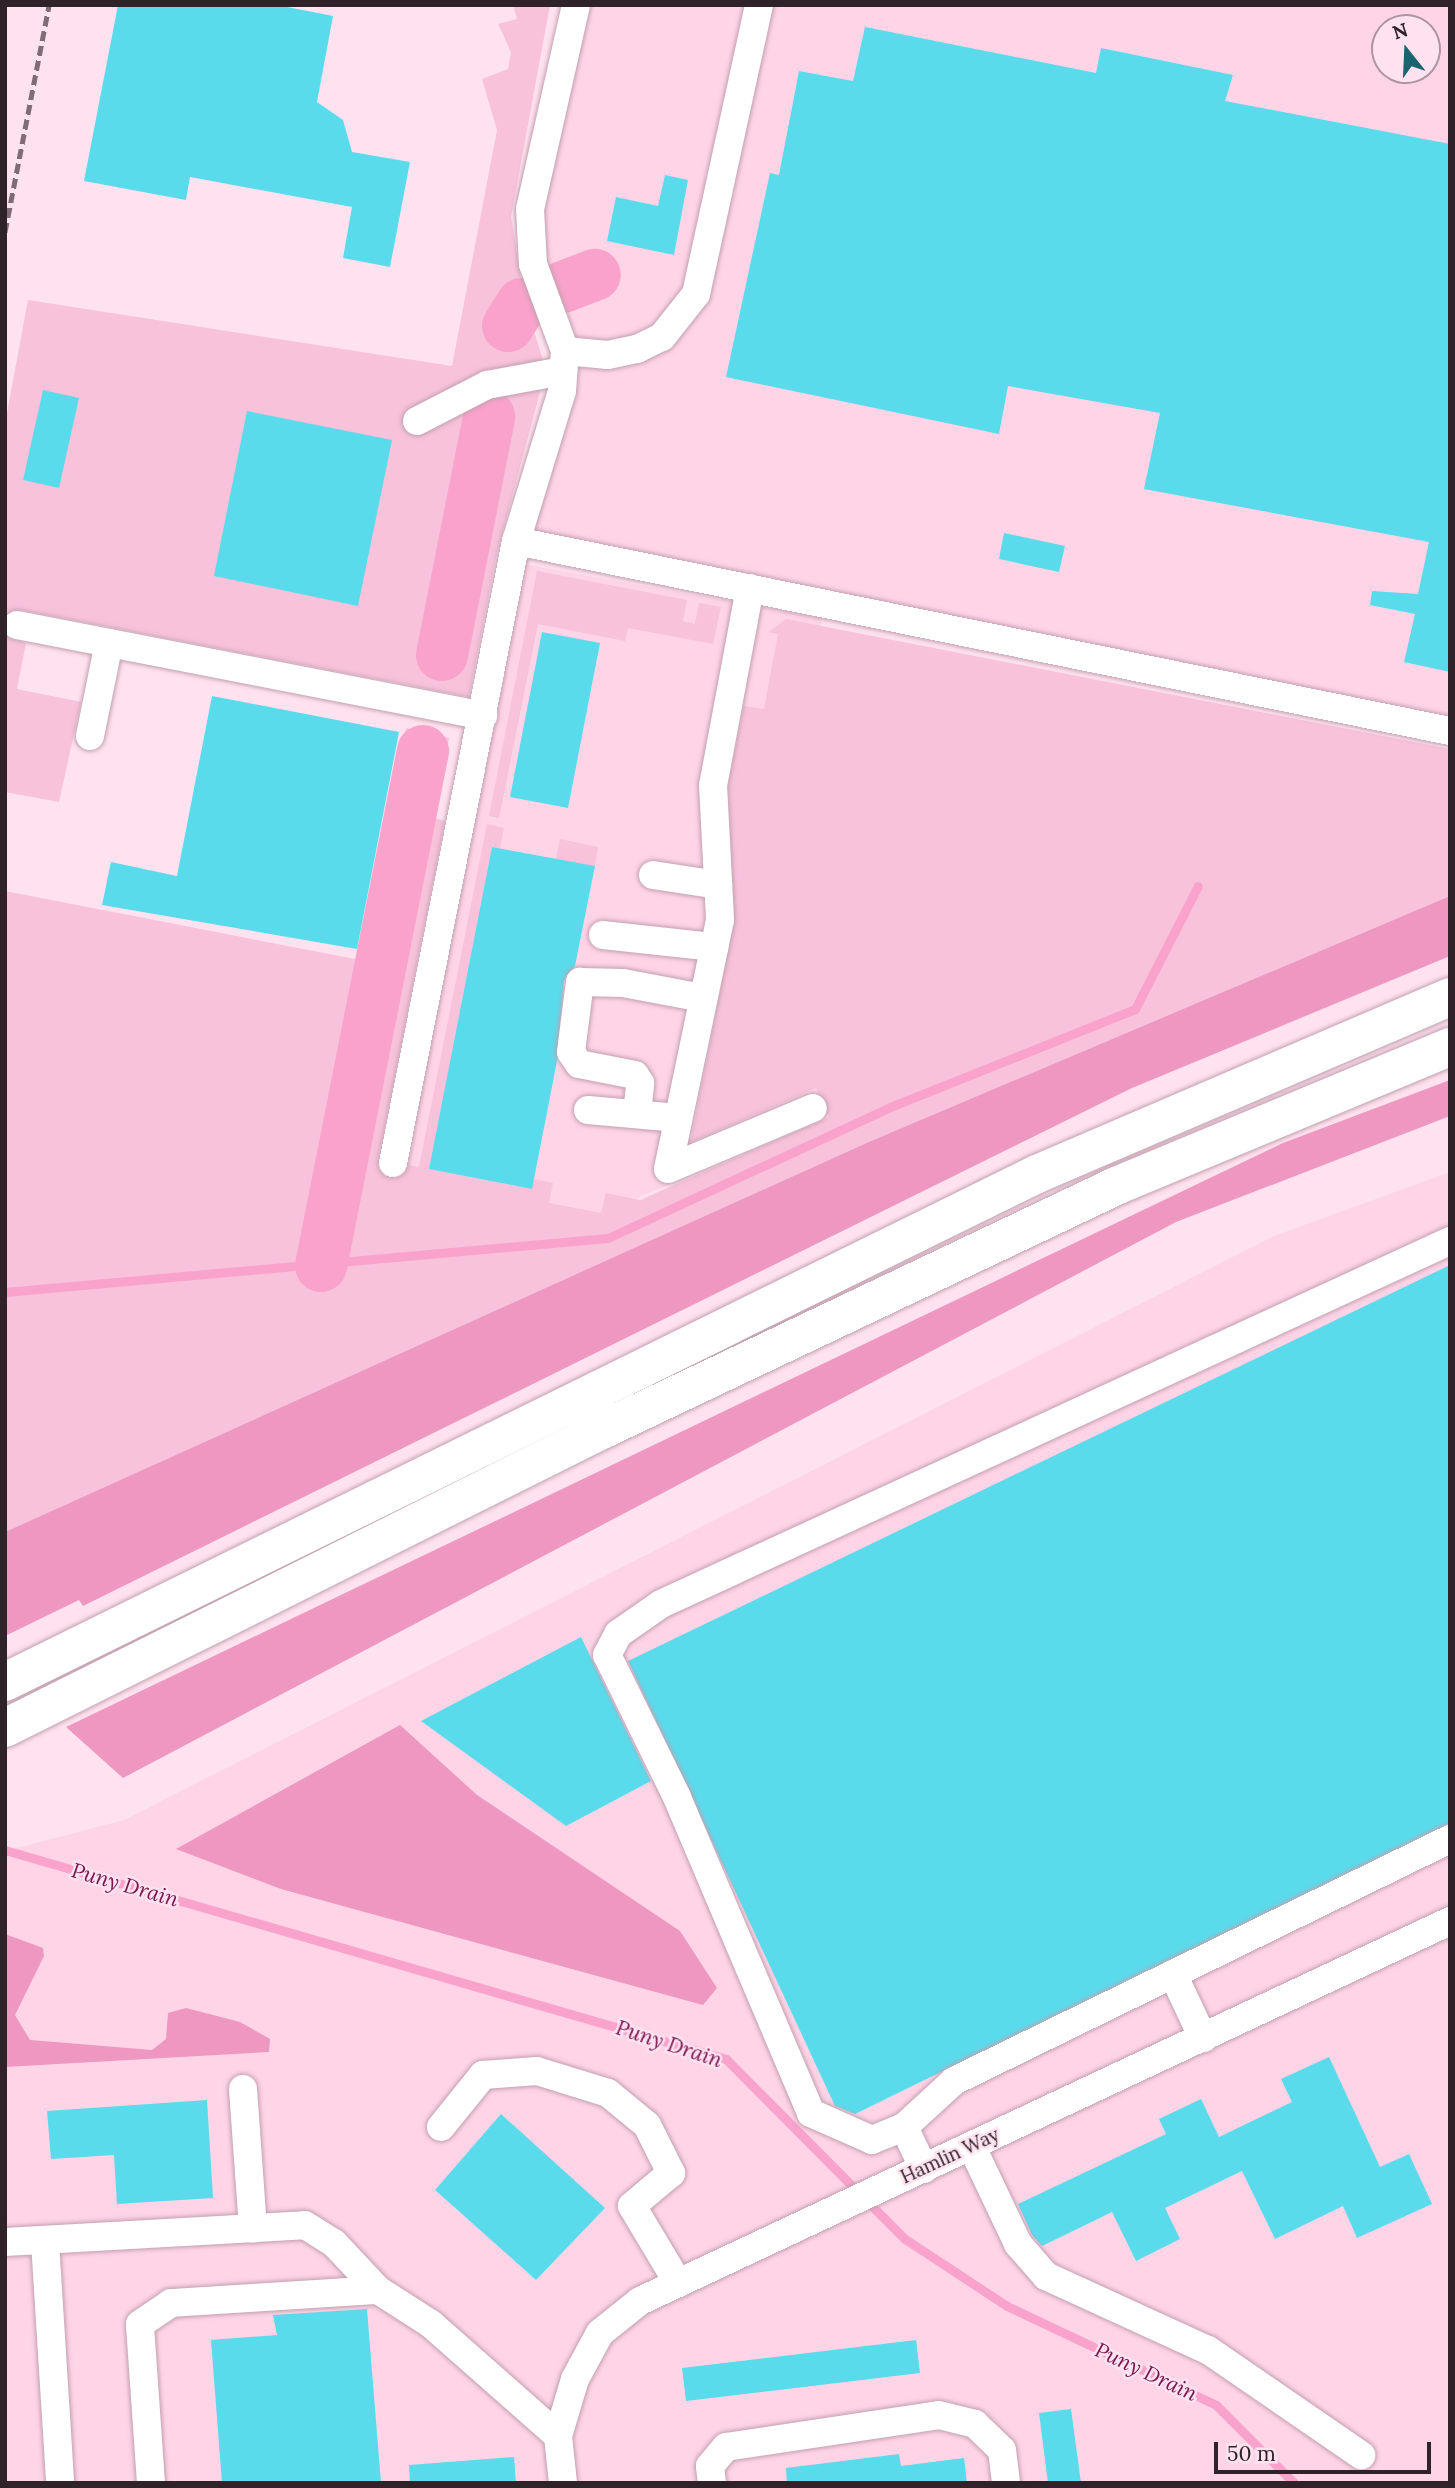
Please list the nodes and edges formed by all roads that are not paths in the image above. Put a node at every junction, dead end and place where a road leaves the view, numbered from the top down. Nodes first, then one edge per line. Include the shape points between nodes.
1 (576, 5) edge
2 (759, 5) edge
3 (564, 361) junction
4 (416, 421) dead end
5 (516, 541) junction
6 (750, 588) junction
7 (17, 625) dead end
8 (109, 643) junction
9 (483, 716) junction
10 (1450, 731) edge
11 (90, 736) dead end
12 (653, 875) dead end
13 (718, 885) junction
14 (603, 935) dead end
15 (714, 947) junction
16 (1450, 997) edge
17 (703, 998) junction
18 (1450, 1047) edge
19 (813, 1108) dead end
20 (588, 1110) dead end
21 (637, 1114) junction
22 (678, 1118) junction
23 (393, 1163) dead end
24 (1450, 1241) edge
25 (5, 1682) edge
26 (5, 1728) edge
27 (1450, 1839) edge
28 (1450, 1921) edge
29 (1173, 1974) junction
30 (1203, 2038) junction
31 (243, 2089) dead end
32 (440, 2127) dead end
33 (904, 2127) junction
34 (972, 2147) junction
35 (924, 2169) junction
36 (253, 2229) junction
37 (5, 2242) edge
38 (45, 2242) junction
39 (678, 2283) junction
40 (378, 2290) junction
41 (558, 2436) junction
42 (1361, 2455) dead end
43 (60, 2483) edge
44 (151, 2483) edge
45 (562, 2483) edge
46 (712, 2483) edge
47 (1006, 2483) edge

1 - 3 street via 530,209 533,264
2 - 3 street via 696,294 663,337 637,349
3 - 4 street via 487,385
3 - 5 street
5 - 6 street
5 - 9 street
6 - 10 street
6 - 13 street via 713,785
7 - 8 street
8 - 9 street
8 - 11 street
9 - 23 street
12 - 13 street
13 - 15 street
14 - 15 street
15 - 17 street
16 - 25 highway via 1037,1174
17 - 21 street via 623,983 580,982 571,1052 579,1065 635,1075 640,1083
17 - 22 street
18 - 26 highway via 1116,1186 602,1430
19 - 22 street via 668,1169
20 - 21 street
21 - 22 street
24 - 33 street via 661,1604 618,1634 607,1655 677,1797 811,2113 872,2140
27 - 29 street
28 - 30 street, Hamlin Way
29 - 30 street
29 - 33 street via 954,2081
30 - 34 street, Hamlin Way
31 - 36 street
32 - 39 street via 483,2075 537,2071 608,2094 647,2125 671,2173 632,2206
33 - 35 street
34 - 35 street, Hamlin Way
34 - 42 street via 1018,2244 1046,2276 1208,2350
35 - 39 street, Hamlin Way
36 - 38 street
36 - 40 street via 305,2225 334,2243
37 - 38 street
38 - 43 street
39 - 41 street, Hamlin Way via 640,2301 600,2333 575,2379
40 - 41 street via 431,2325
40 - 44 street via 171,2302 140,2324
41 - 45 street, Hamlin Way
46 - 47 street via 710,2466 726,2447 939,2415 975,2424 1002,2450

